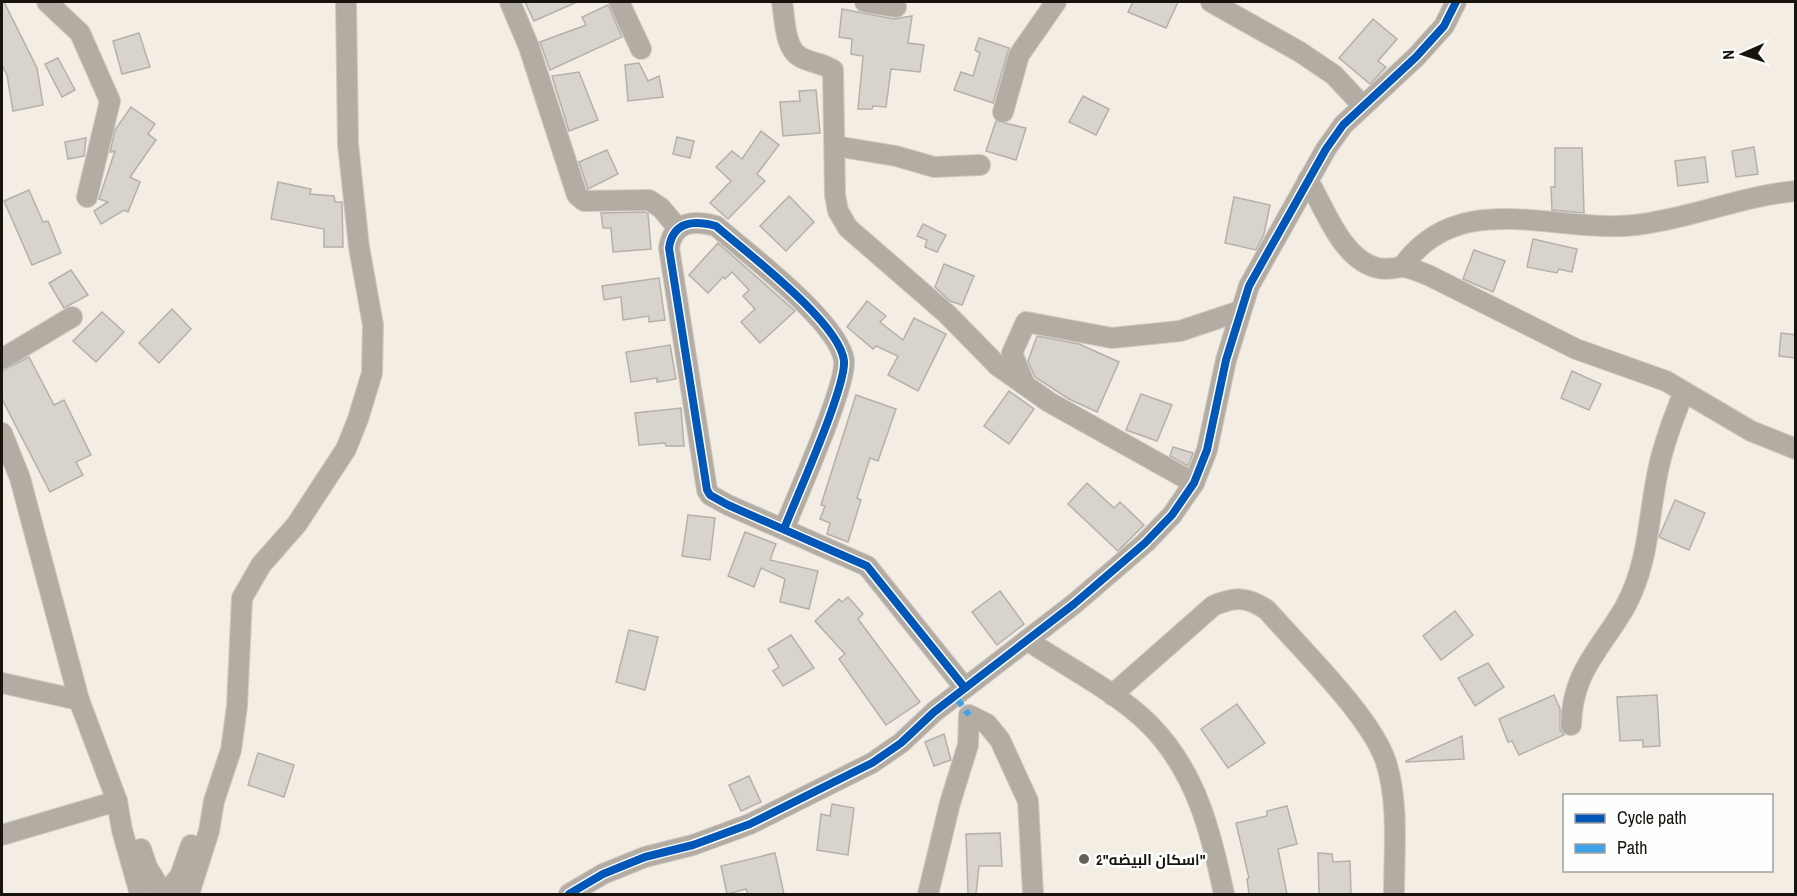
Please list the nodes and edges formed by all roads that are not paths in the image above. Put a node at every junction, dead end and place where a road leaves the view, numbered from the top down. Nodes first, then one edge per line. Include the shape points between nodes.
1 (46, 2) edge
2 (346, 2) edge
3 (510, 2) edge
4 (619, 2) edge
5 (782, 2) edge
6 (865, 2) edge
7 (1056, 2) edge
8 (1211, 2) edge
9 (1456, 2) edge
10 (896, 7) dead end
11 (641, 49) dead end
12 (1364, 106) junction
13 (1003, 112) dead end
14 (835, 146) junction
15 (980, 165) dead end
16 (1308, 180) junction
17 (1796, 191) edge
18 (87, 197) dead end
19 (677, 227) junction
20 (1402, 267) junction
21 (1240, 311) junction
22 (72, 317) dead end
23 (2, 359) edge
24 (1025, 385) junction
25 (1684, 392) junction
26 (2, 436) edge
27 (1796, 449) edge
28 (1194, 483) junction
29 (784, 529) junction
30 (1027, 640) junction
31 (2, 683) edge
32 (965, 688) junction
33 (1112, 696) junction
34 (79, 700) junction
35 (1571, 724) dead end
36 (117, 801) junction
37 (214, 801) junction
38 (2, 835) edge
39 (164, 893) edge
40 (141, 894) edge
41 (189, 894) edge
42 (569, 894) edge
43 (928, 894) edge
44 (1033, 894) edge
45 (1224, 894) edge
46 (1394, 894) edge

1 - 18 street via 80,33 110,101
2 - 37 street via 348,144 373,326 372,373 346,448 297,524 261,565 243,598 231,750
3 - 19 street via 530,47 577,195 584,201 649,200
4 - 11 street
5 - 14 street via 792,51 832,70
6 - 10 street
7 - 13 street via 1019,55
8 - 12 street via 1309,58 1334,75
9 - 12 street via 1444,26
12 - 16 street via 1343,125
14 - 15 street via 897,156 934,167
14 - 24 street via 835,195 838,211 848,228 947,314 998,366
16 - 20 street via 1353,255 1379,268
16 - 21 street via 1249,286
17 - 20 street via 1634,225 1475,220 1430,237
19 - 29 street via 669,248 705,484 710,495 728,506
19 - 29 street via 690,223 716,226 820,319 842,354 841,382
20 - 25 street via 1428,275 1567,345 1646,373
21 - 24 street via 1180,331 1112,338 1026,322 1012,353
21 - 28 street via 1207,450
22 - 23 street
24 - 28 street
25 - 27 street via 1751,431
25 - 35 street via 1659,466 1651,528 1636,581 1625,606 1580,676 1571,703
26 - 34 street via 20,478
28 - 30 street via 1172,515 1145,543
29 - 32 street via 867,566
30 - 32 street
30 - 33 street
31 - 34 street
32 - 42 street via 872,763 791,805 693,845 624,865
33 - 45 street via 1150,725 1190,779 1206,819
33 - 46 street via 1213,606 1242,598 1267,610 1358,715 1386,762 1394,812
34 - 36 street
36 - 38 street
36 - 39 street via 133,826 147,867
36 - 40 street
37 - 39 street via 196,827 180,876
37 - 41 street
43 - 44 street via 969,745 969,715 987,724 1000,740 1028,801

